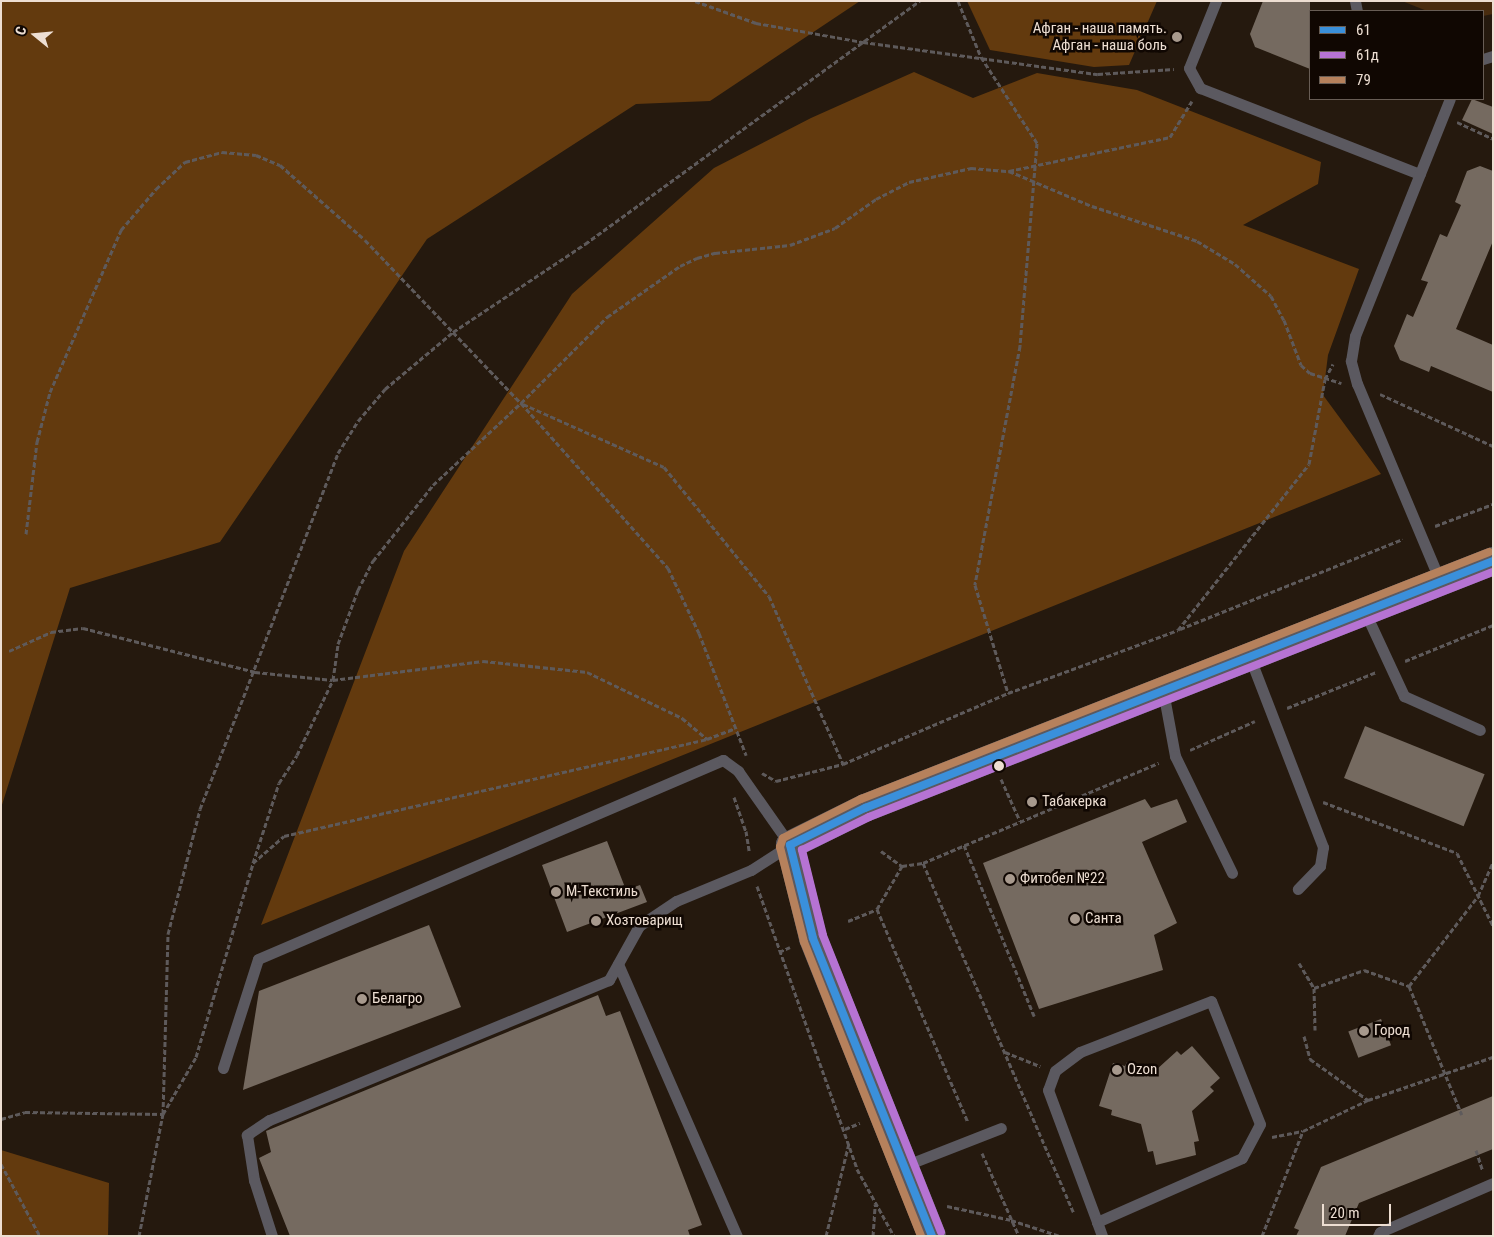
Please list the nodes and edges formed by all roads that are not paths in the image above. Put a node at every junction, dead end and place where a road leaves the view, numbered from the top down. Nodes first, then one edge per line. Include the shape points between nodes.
1 (1216, 1) edge
2 (1450, 100) edge
3 (1420, 174) junction
4 (1493, 561) edge
5 (1440, 581) junction
6 (1365, 612) junction
7 (1250, 658) junction
8 (1163, 691) junction
9 (1480, 730) dead end
10 (790, 845) junction
11 (1232, 873) dead end
12 (1298, 889) dead end
13 (618, 964) junction
14 (223, 1068) dead end
15 (1002, 1128) dead end
16 (904, 1166) junction
17 (1493, 1183) edge
18 (1097, 1222) junction
19 (272, 1236) edge
20 (738, 1236) edge
21 (932, 1236) edge
22 (1102, 1236) edge
23 (1378, 1236) edge

1 - 3 lane via 1189,68 1200,88
2 - 3 lane
3 - 5 lane via 1355,336 1351,361 1357,384
4 - 5 street
5 - 6 street
6 - 7 street
6 - 9 lane via 1404,696
7 - 8 street
7 - 12 lane via 1323,847 1320,866
8 - 10 street via 865,808
8 - 11 lane via 1175,756
10 - 13 lane via 751,870 676,901 639,926
10 - 14 lane via 738,772 723,760 258,959
10 - 16 street via 813,938
13 - 19 lane via 609,980 269,1120 247,1135 254,1180
13 - 20 lane
15 - 16 lane
16 - 21 street
17 - 23 lane
18 - 18 lane via 1048,1090 1055,1071 1080,1052 1211,1001 1260,1124 1251,1142 1242,1158
18 - 22 lane

